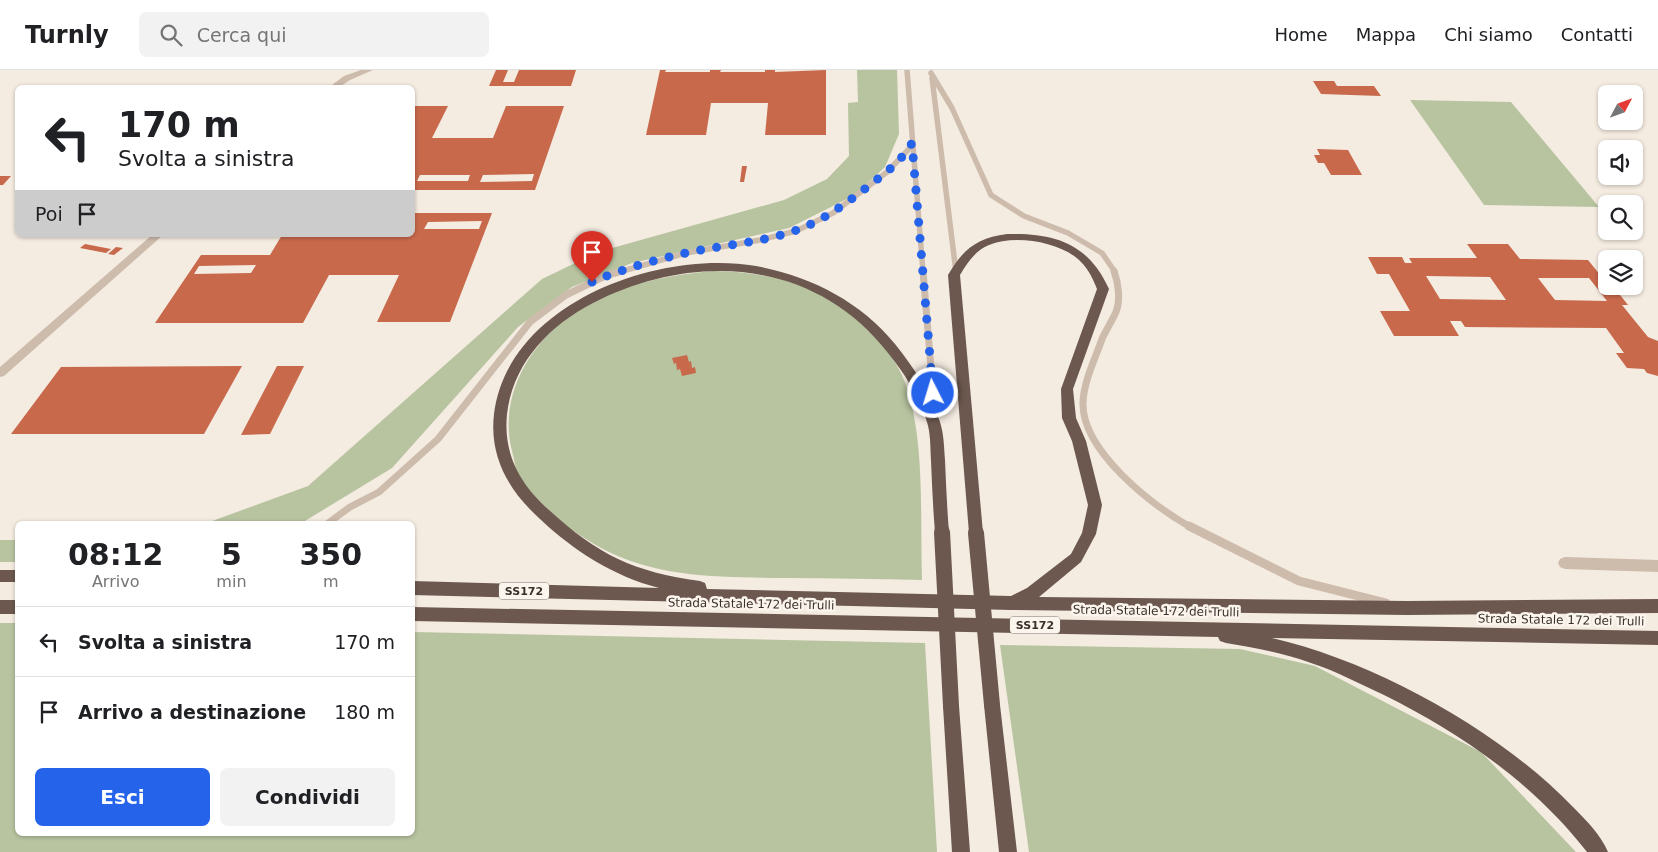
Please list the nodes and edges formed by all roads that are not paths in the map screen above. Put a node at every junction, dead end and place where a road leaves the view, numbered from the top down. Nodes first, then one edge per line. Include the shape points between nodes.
1 (368, 70) edge
2 (907, 70) edge
3 (931, 72) edge
4 (336, 85) edge
5 (912, 143) junction
6 (156, 237) edge
7 (956, 272) junction
8 (0, 373) edge
9 (936, 432) junction
10 (331, 521) edge
11 (1565, 563) dead end
12 (1658, 566) edge
13 (0, 576) edge
14 (15, 576) edge
15 (415, 588) edge
16 (762, 596) junction
17 (1011, 603) junction
18 (0, 606) edge
19 (1658, 606) edge
20 (15, 607) edge
21 (1408, 608) junction
22 (415, 614) edge
23 (1176, 628) junction
24 (1658, 638) edge
25 (1003, 791) junction
26 (961, 852) edge
27 (1008, 852) edge
28 (1015, 852) edge
29 (1599, 852) edge

1 - 4 street
2 - 5 lane
3 - 7 lane
3 - 21 lane via 952,108 991,195 1024,216 1068,233 1102,253 1114,269 1118,282 1117,310 1103,337 1083,403 1089,432 1105,455 1154,504 1260,564 1299,581
5 - 9 lane
5 - 10 lane via 887,172 847,203 796,230 642,265 605,276 566,295 530,322 438,439 379,492
6 - 8 street
7 - 17 highway via 963,259 986,242 1018,237 1050,240 1076,252 1094,270 1102,289 1067,389 1069,418 1079,441 1095,505 1090,534 1076,558 1032,593
7 - 25 highway, bridge via 976,533
9 - 16 highway via 925,399 913,377 879,331 841,299 786,275 731,266 646,275 602,292 561,316 543,332 524,353 506,384 500,409 499,441 506,470 526,498 555,525 595,554 637,575 668,584
9 - 26 highway, bridge
11 - 12 street
13 - 14 highway
15 - 16 highway, Strada Statale 172 dei Trulli / SS172
16 - 17 highway, Strada Statale 172 dei Trulli / SS172
17 - 21 highway, Strada Statale 172 dei Trulli / SS172
18 - 20 highway
19 - 21 highway, Strada Statale 172 dei Trulli / SS172
22 - 23 highway, Strada Statale 172 dei Trulli / SS172
23 - 24 highway, Strada Statale 172 dei Trulli / SS172
23 - 29 highway via 1302,652 1432,710 1515,766 1556,804
25 - 27 highway
25 - 28 highway

